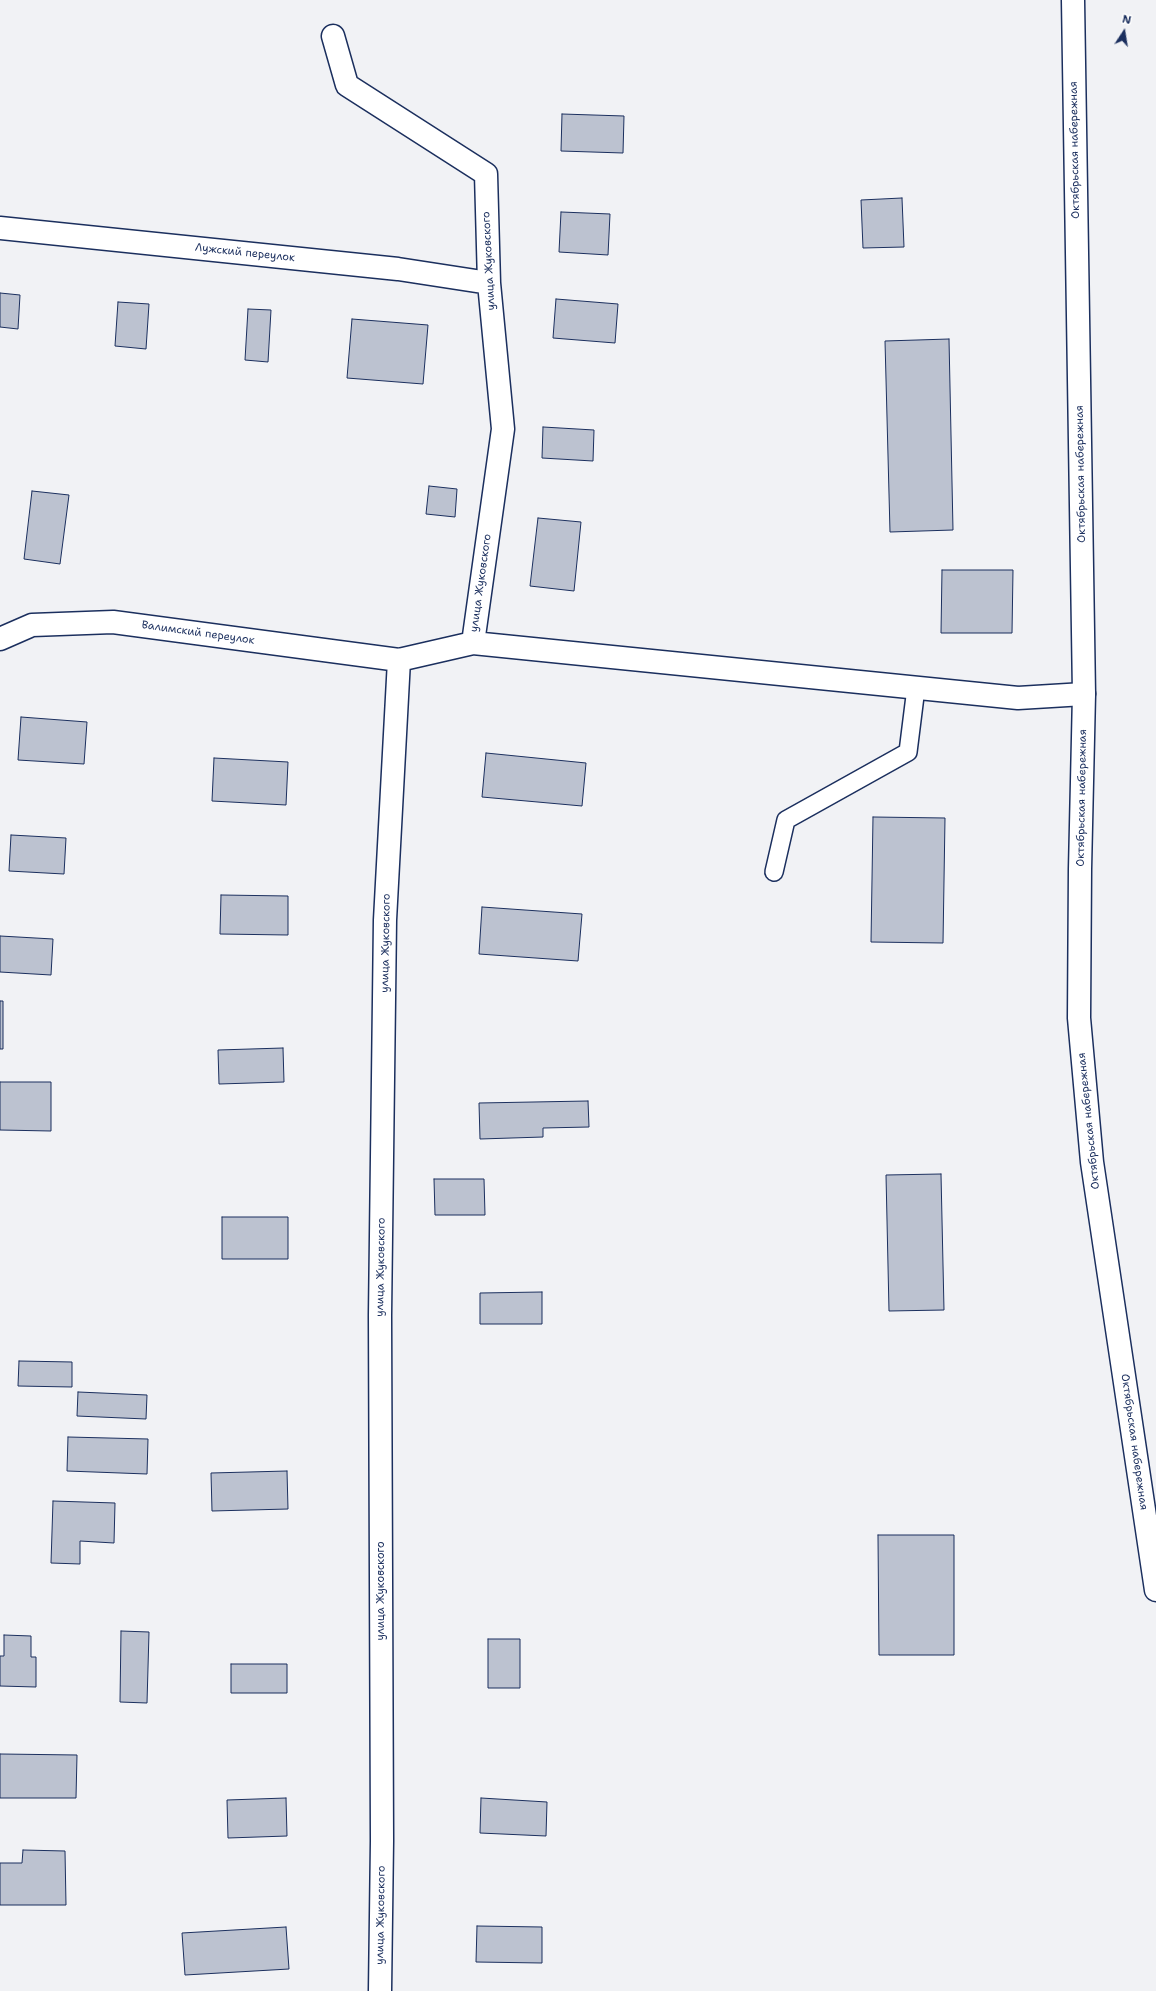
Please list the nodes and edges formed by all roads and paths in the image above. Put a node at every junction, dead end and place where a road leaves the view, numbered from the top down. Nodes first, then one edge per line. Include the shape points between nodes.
1 (1073, 0) edge
2 (332, 36) dead end
3 (0, 228) edge
4 (488, 283) junction
5 (0, 639) edge
6 (473, 643) junction
7 (399, 660) junction
8 (916, 688) junction
9 (1084, 694) junction
10 (774, 872) dead end
11 (1156, 1590) edge
12 (380, 1991) edge

1 - 9 street, Октябрьская набережная
2 - 4 street, улица Жуковского via 347,85 486,174
3 - 4 street, Лужский переулок via 398,269
4 - 6 street, улица Жуковского via 503,429
5 - 7 street, Валимский переулок via 32,625 113,622
6 - 7 street, улица Жуковского
6 - 8 street
7 - 12 street, улица Жуковского via 385,920 380,1307
8 - 9 street via 1018,698
8 - 10 lane via 908,752 786,820
9 - 11 street, Октябрьская набережная via 1079,1018 1092,1162

